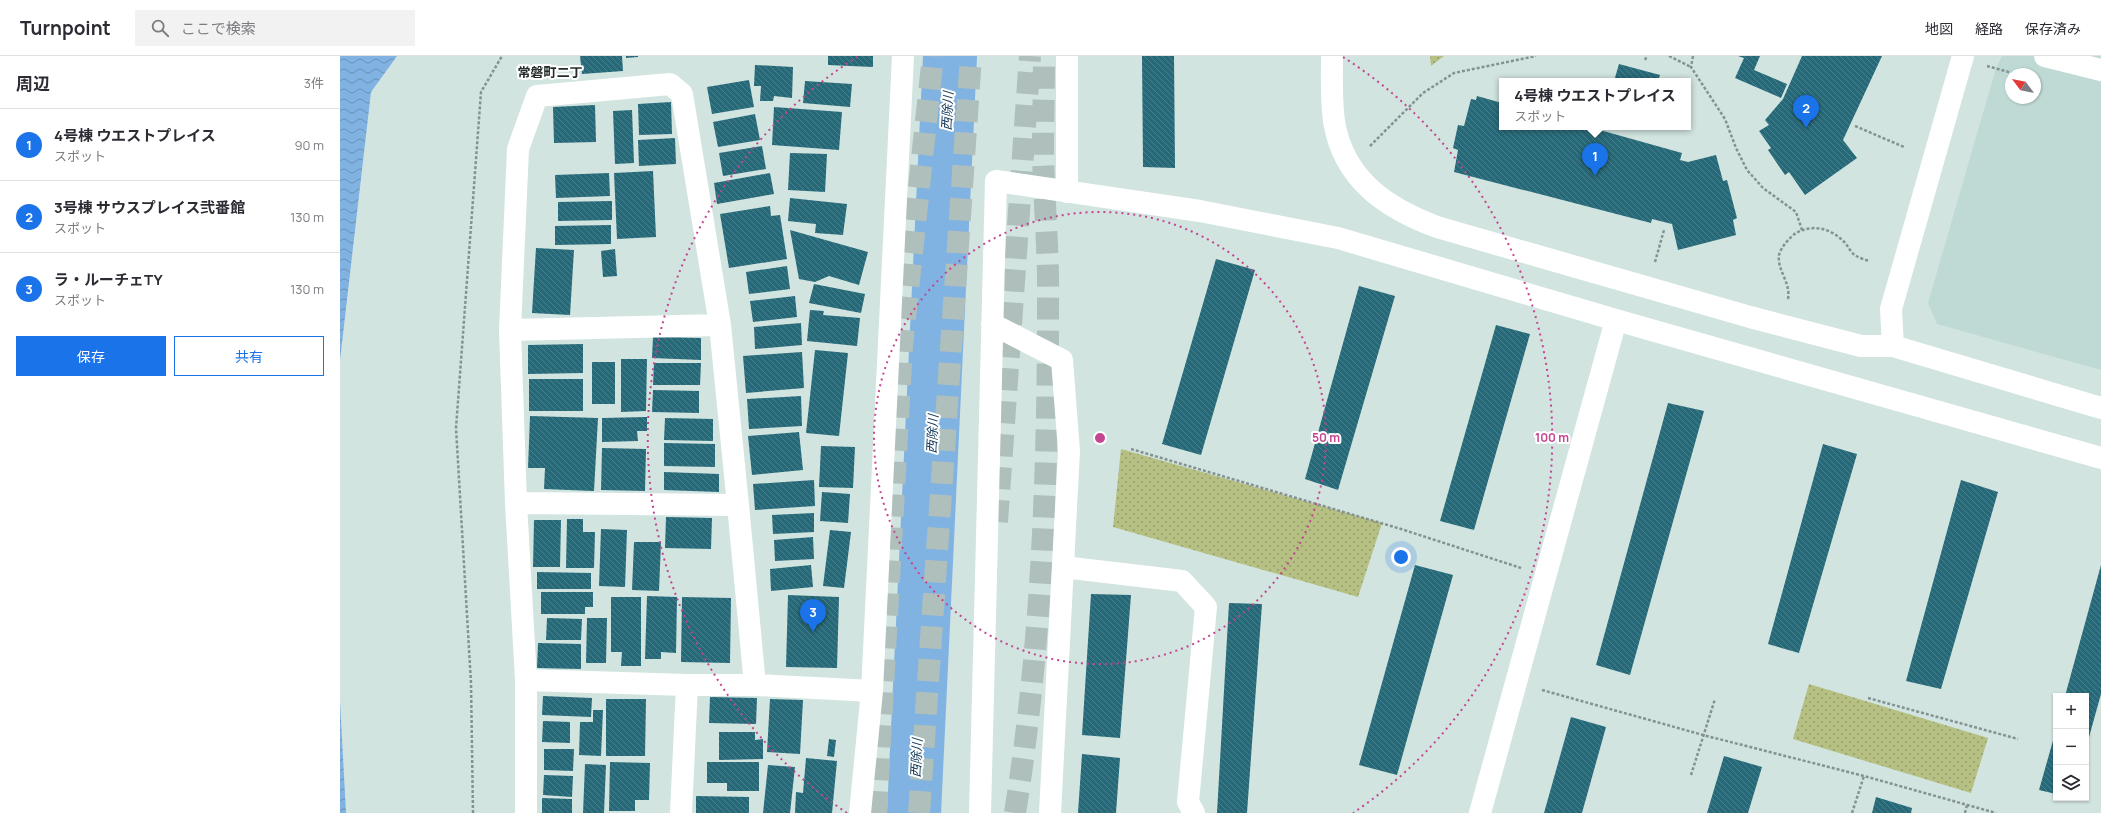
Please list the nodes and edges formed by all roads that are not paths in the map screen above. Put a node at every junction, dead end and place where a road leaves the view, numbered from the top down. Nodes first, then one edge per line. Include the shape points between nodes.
1 (903, 56) edge
2 (1067, 56) edge
3 (1332, 56) edge
4 (1964, 56) edge
5 (2045, 56) edge
6 (2101, 70) edge
7 (1067, 192) junction
8 (1616, 320) junction
9 (720, 324) junction
10 (992, 324) junction
11 (510, 330) junction
12 (1893, 346) junction
13 (2101, 408) edge
14 (2101, 458) edge
15 (516, 503) junction
16 (738, 505) junction
17 (1063, 567) junction
18 (526, 680) junction
19 (687, 685) junction
20 (755, 685) junction
21 (872, 691) junction
22 (526, 813) edge
23 (681, 813) edge
24 (860, 813) edge
25 (980, 813) edge
26 (1050, 813) edge
27 (1194, 813) edge
28 (1480, 813) edge

1 - 21 street
2 - 7 street
3 - 12 street via 1334,122 1352,170 1373,194 1411,217 1437,227 1750,317 1861,346
4 - 12 street via 1893,299
5 - 6 street
7 - 8 street via 1200,211 1338,238
7 - 10 street via 996,181
8 - 14 street
8 - 28 street
9 - 11 street
9 - 11 street via 682,94 670,84 538,96 518,149
9 - 16 street
10 - 17 street via 1062,360 1070,451
10 - 25 street
11 - 15 street
12 - 13 street
15 - 16 street
15 - 18 street
16 - 20 street
17 - 26 street
17 - 27 street via 1182,581 1206,607 1188,802
18 - 19 street
18 - 22 street
19 - 20 street
19 - 23 street
20 - 21 street
21 - 24 street

